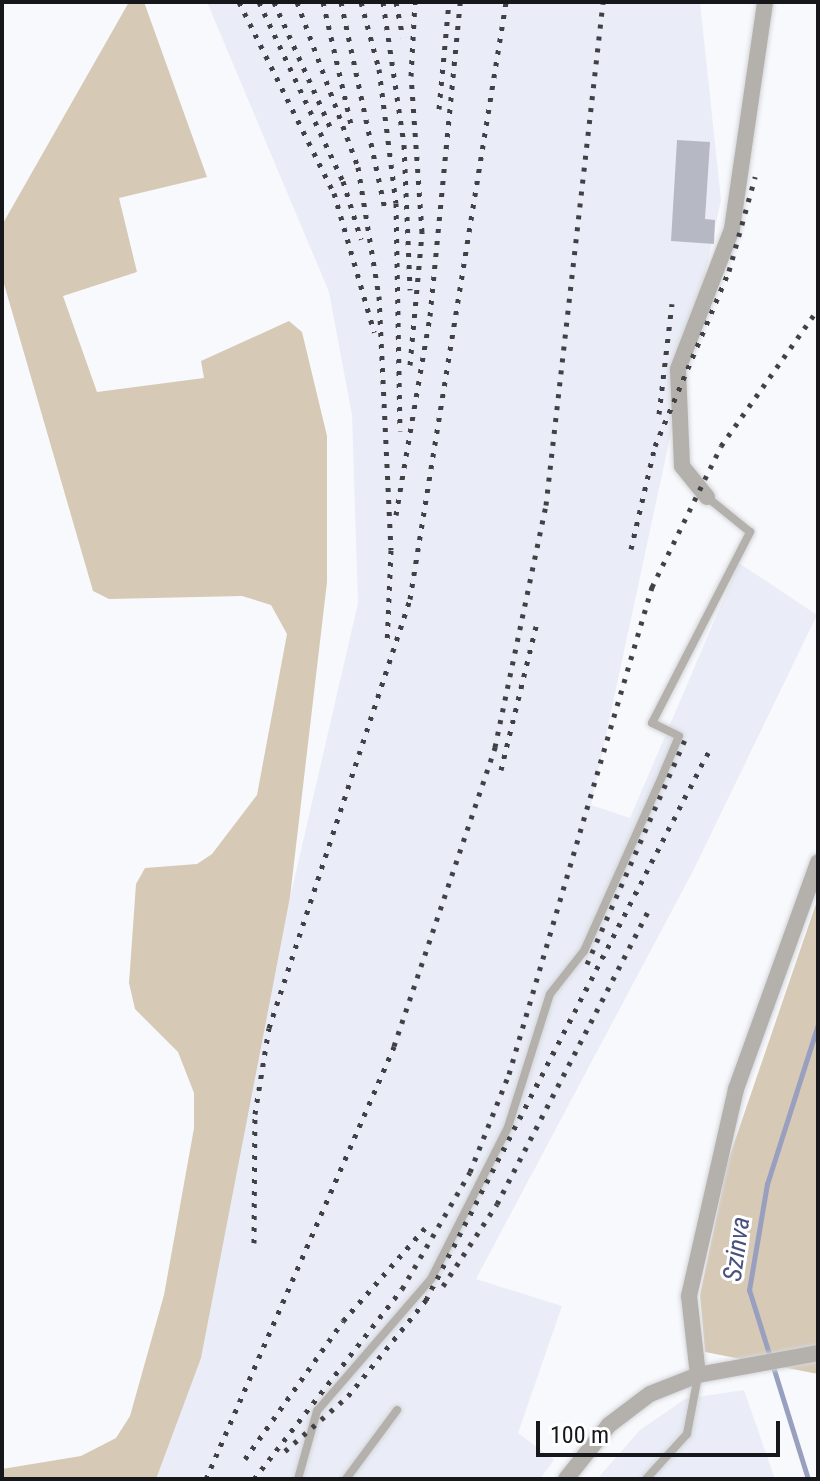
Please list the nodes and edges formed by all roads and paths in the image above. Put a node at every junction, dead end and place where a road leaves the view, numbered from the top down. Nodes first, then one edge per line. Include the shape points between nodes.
1 (765, 2) edge
2 (707, 497) joint
3 (818, 862) edge
4 (818, 1353) edge
5 (698, 1375) junction
6 (397, 1410) dead end
7 (298, 1479) edge
8 (346, 1479) edge
9 (566, 1479) edge
10 (646, 1479) edge

1 - 2 street via 732,229 678,369 682,466
2 - 7 lane via 750,532 652,723 679,736 584,951 550,994 508,1127 431,1279 317,1411
3 - 5 street via 736,1089 689,1296
4 - 5 street
5 - 9 street via 624,1412
5 - 10 lane via 687,1434
6 - 8 lane

